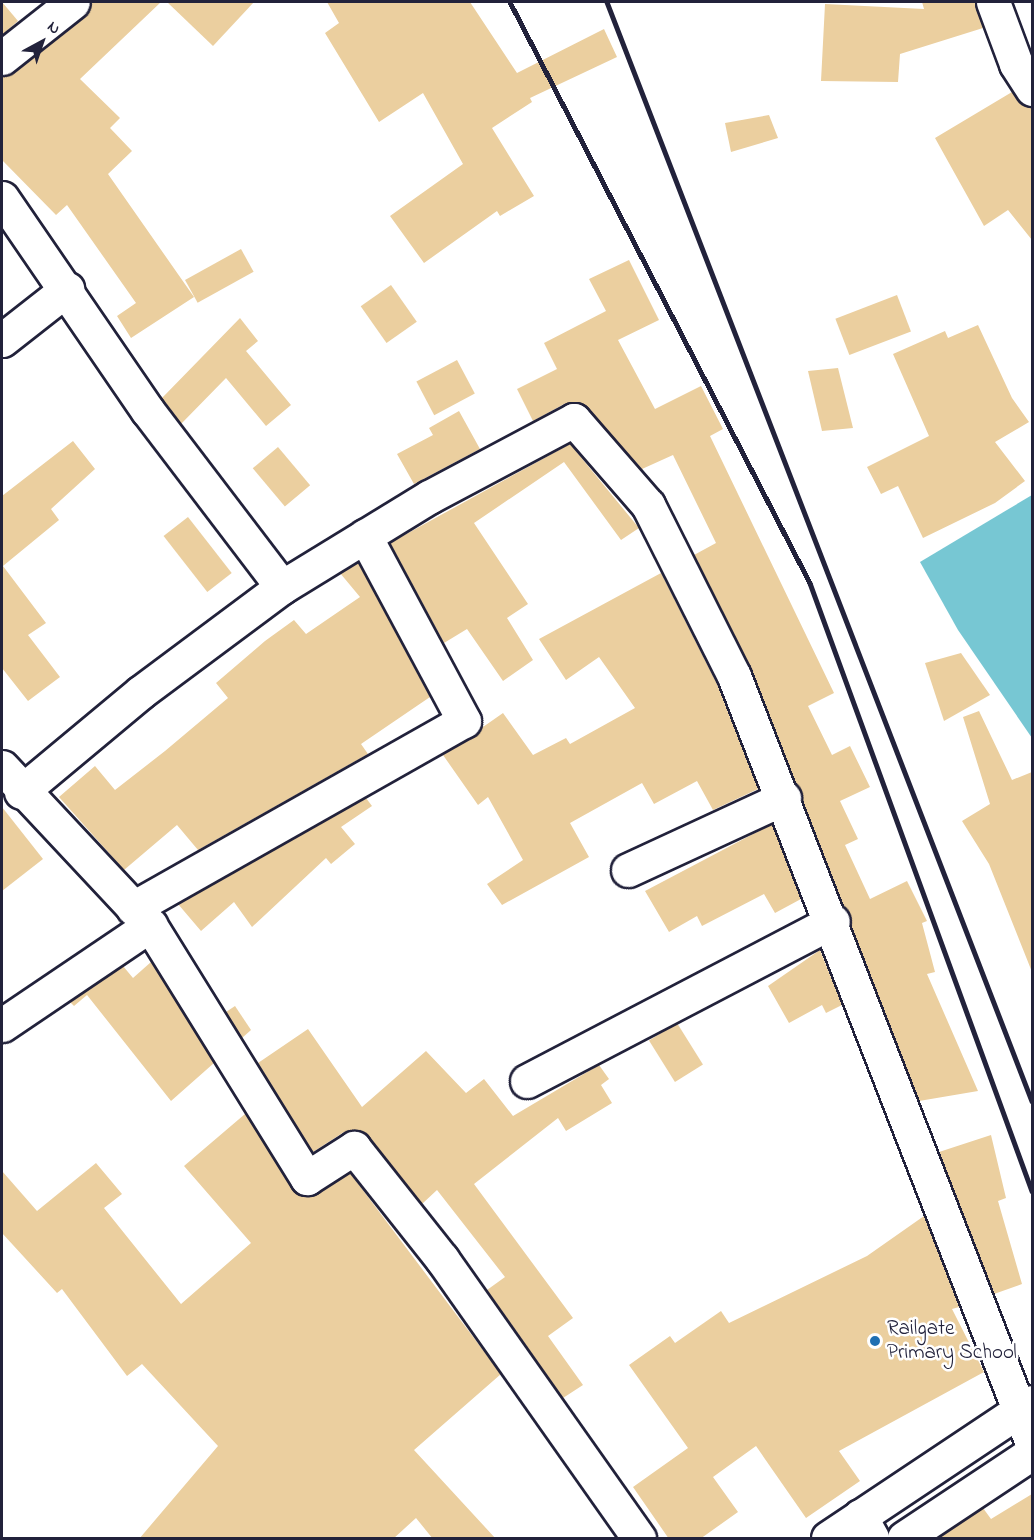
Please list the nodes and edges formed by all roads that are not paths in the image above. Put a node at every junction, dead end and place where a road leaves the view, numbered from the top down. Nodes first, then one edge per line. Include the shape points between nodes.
1 (72, 2) edge
2 (993, 2) edge
3 (2, 58) edge
4 (1032, 89) edge
5 (2, 198) edge
6 (67, 289) junction
7 (2, 340) edge
8 (365, 536) junction
9 (282, 587) junction
10 (2, 767) edge
11 (21, 792) junction
12 (784, 798) junction
13 (628, 870) dead end
14 (142, 916) junction
15 (833, 921) junction
16 (2, 1025) edge
17 (527, 1081) dead end
18 (1025, 1407) edge
19 (1032, 1443) edge
20 (1032, 1453) edge
21 (866, 1527) edge
22 (639, 1539) edge
23 (828, 1539) edge
24 (904, 1539) edge

1 - 3 main road
2 - 4 main road via 1016,64
5 - 6 main road
6 - 7 main road
6 - 9 main road via 148,411
8 - 9 main road
8 - 12 main road via 574,420 648,505 734,676
8 - 14 main road via 464,721
9 - 11 main road via 141,692
10 - 11 main road
11 - 14 main road
12 - 13 main road
12 - 15 main road
14 - 16 main road
14 - 22 main road via 307,1178 354,1148 442,1259
15 - 17 main road
15 - 18 main road
18 - 19 main road
18 - 21 main road
20 - 24 main road
21 - 23 main road

